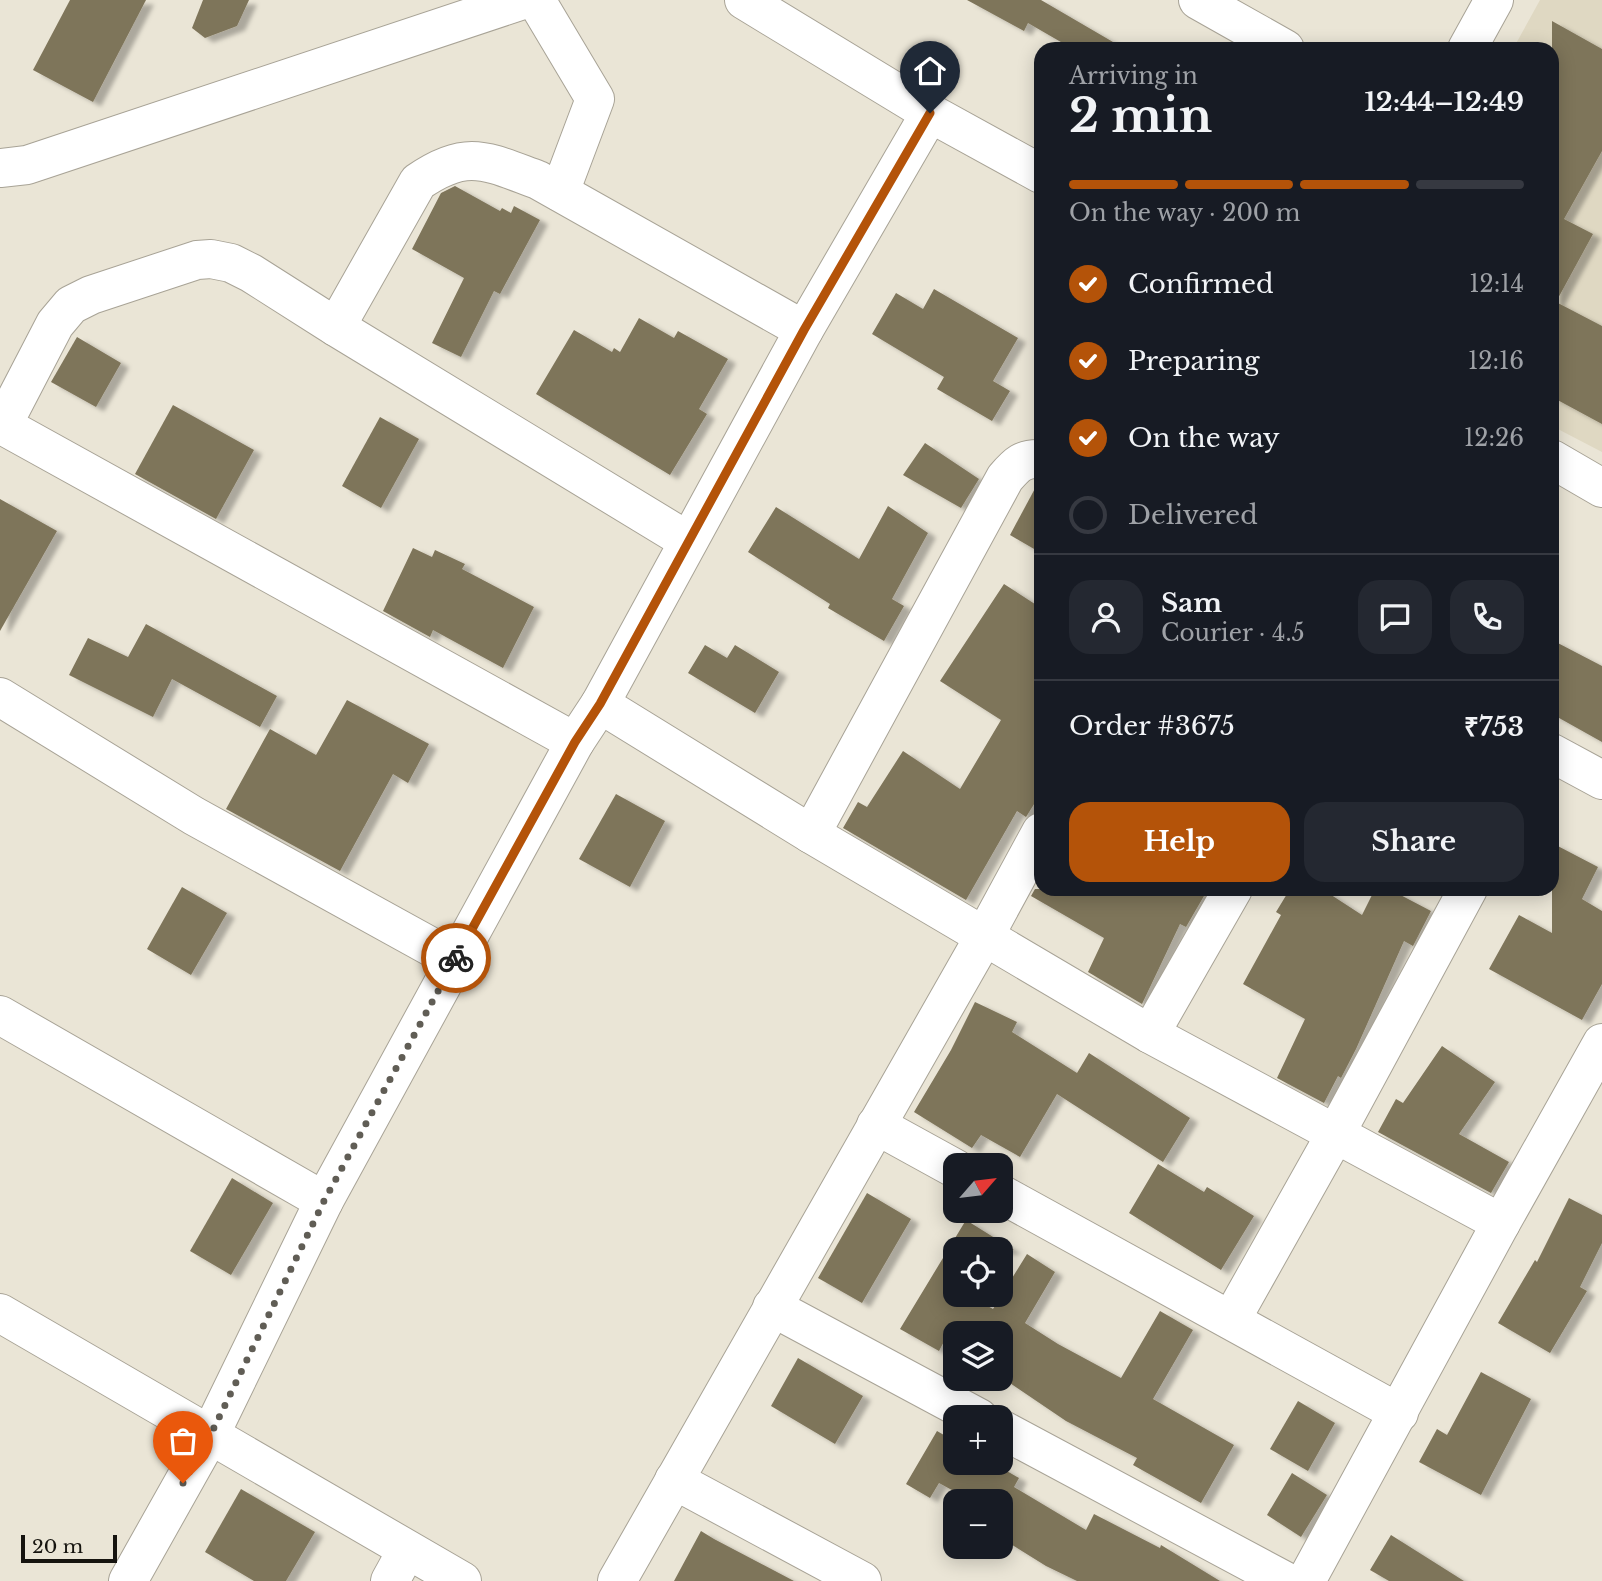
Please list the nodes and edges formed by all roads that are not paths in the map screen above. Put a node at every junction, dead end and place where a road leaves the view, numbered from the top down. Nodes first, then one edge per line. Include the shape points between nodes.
1 (523, 0) edge
2 (536, 0) edge
3 (744, 0) edge
4 (1198, 0) edge
5 (1494, 0) edge
6 (1273, 42) edge
7 (1471, 42) edge
8 (930, 113) junction
9 (0, 168) edge
10 (1034, 170) edge
11 (560, 192) junction
12 (336, 327) junction
13 (804, 330) junction
14 (1, 425) edge
15 (1034, 459) edge
16 (1559, 463) edge
17 (1602, 488) edge
18 (688, 541) junction
19 (0, 697) edge
20 (600, 704) junction
21 (575, 742) junction
22 (1559, 757) edge
23 (1602, 780) edge
24 (811, 834) junction
25 (1034, 845) edge
26 (1229, 896) edge
27 (1464, 896) edge
28 (984, 937) junction
29 (455, 960) junction
30 (0, 1015) edge
31 (1150, 1034) junction
32 (1602, 1043) edge
33 (876, 1125) junction
34 (1336, 1133) junction
35 (943, 1162) edge
36 (324, 1201) junction
37 (1013, 1201) edge
38 (1501, 1223) junction
39 (772, 1307) junction
40 (0, 1313) edge
41 (1231, 1320) junction
42 (955, 1405) edge
43 (1399, 1413) junction
44 (211, 1434) junction
45 (1013, 1435) edge
46 (674, 1480) junction
47 (399, 1565) edge
48 (128, 1581) edge
49 (463, 1581) edge
50 (617, 1581) edge
51 (862, 1581) edge
52 (1286, 1581) edge
53 (1306, 1581) edge

1 - 9 street via 27,165
2 - 11 street via 595,99
3 - 8 street
4 - 6 street
5 - 7 street
8 - 10 street
8 - 13 street
11 - 12 street via 500,166 470,159 439,168 418,182
11 - 13 street
12 - 14 street via 231,262 197,260 71,305 55,324
12 - 18 street
13 - 18 street
14 - 21 street
15 - 24 street via 1025,459 1005,478
16 - 17 street
18 - 20 street
19 - 29 street via 194,816
20 - 21 street
20 - 24 street
21 - 29 street
22 - 23 street
24 - 28 street
25 - 28 street
26 - 31 street
27 - 34 street
28 - 31 street
28 - 33 street
29 - 36 street
30 - 36 street
31 - 34 street
32 - 38 street
33 - 35 street
33 - 39 street
34 - 38 street
34 - 41 street
36 - 44 street
37 - 41 street
38 - 43 street
39 - 42 street
39 - 46 street
40 - 44 street
41 - 43 street
43 - 53 street
44 - 47 street
44 - 48 street
45 - 52 street
46 - 50 street
46 - 51 street
47 - 49 street

